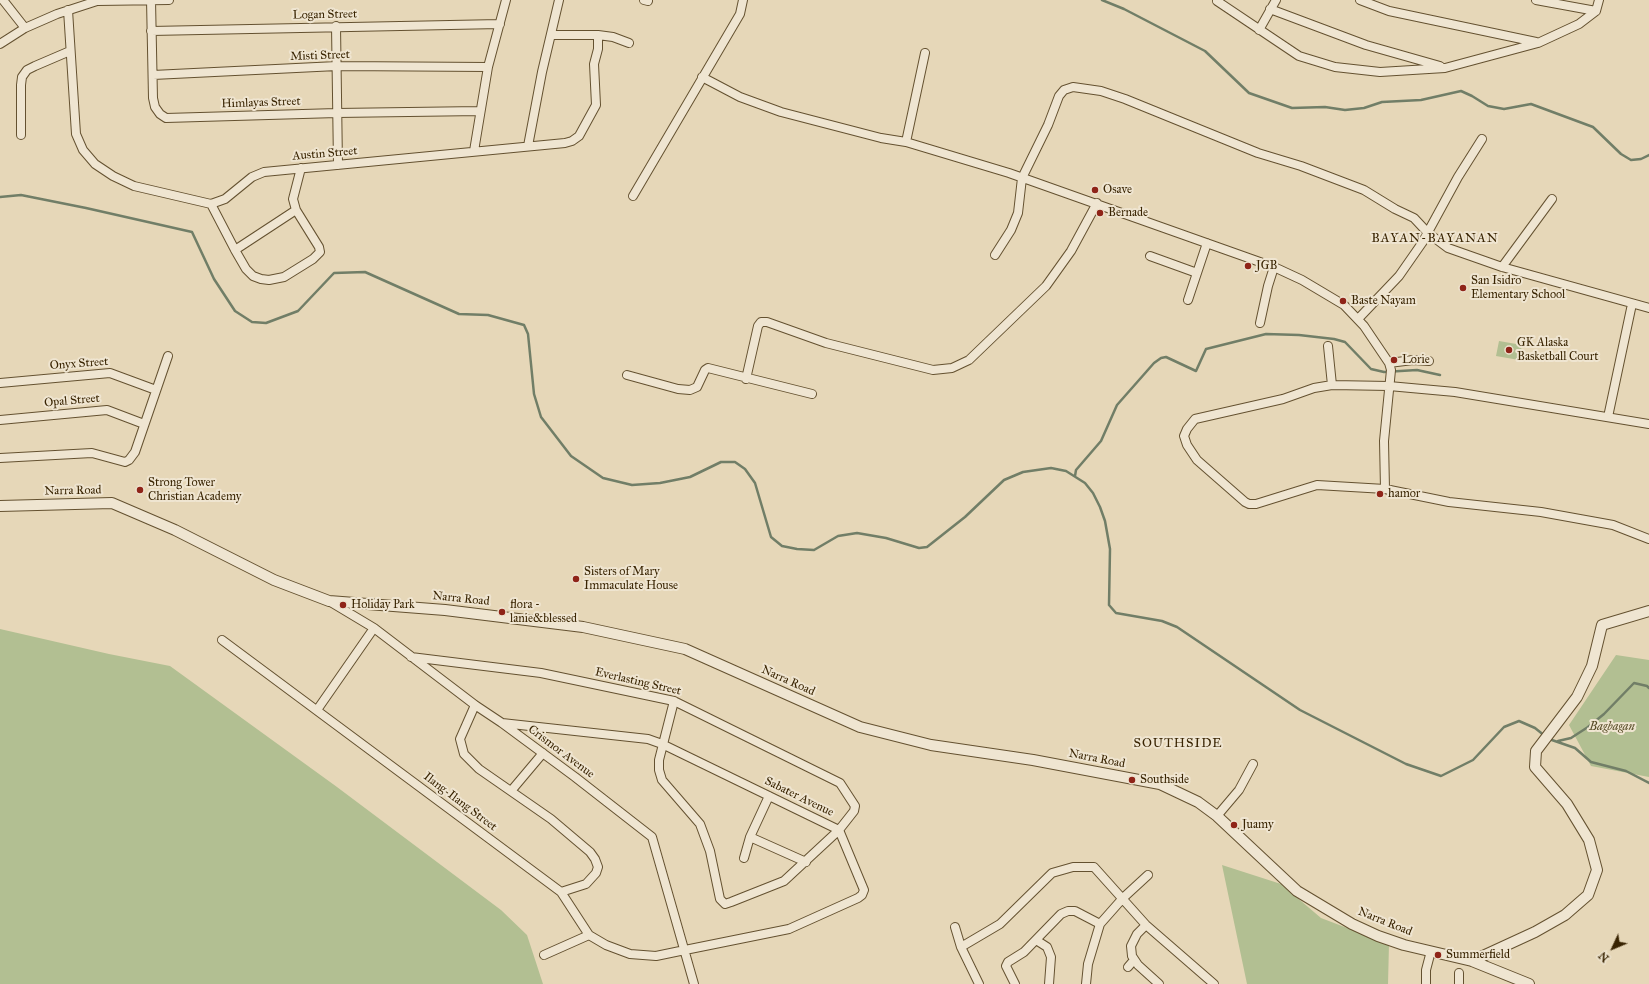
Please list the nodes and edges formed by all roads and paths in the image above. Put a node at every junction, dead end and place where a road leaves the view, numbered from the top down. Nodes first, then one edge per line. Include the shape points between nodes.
1 (3, 0) edge
2 (97, 0) edge
3 (151, 0) edge
4 (169, 0) edge
5 (506, 0) edge
6 (559, 0) edge
7 (743, 0) edge
8 (1217, 0) edge
9 (1276, 0) edge
10 (1360, 0) edge
11 (1536, 0) edge
12 (1599, 0) edge
13 (1270, 9) junction
14 (68, 10) junction
15 (1596, 11) junction
16 (500, 24) junction
17 (336, 26) junction
18 (25, 28) junction
19 (1259, 30) junction
20 (151, 31) junction
21 (551, 35) junction
22 (598, 35) junction
23 (629, 43) dead end
24 (1538, 43) junction
25 (0, 44) edge
26 (70, 51) junction
27 (925, 53) dead end
28 (337, 66) junction
29 (488, 67) junction
30 (1445, 68) junction
31 (153, 75) junction
32 (702, 77) junction
33 (480, 111) junction
34 (337, 113) junction
35 (21, 135) dead end
36 (1482, 139) dead end
37 (906, 142) junction
38 (528, 146) junction
39 (474, 151) junction
40 (338, 165) junction
41 (301, 168) junction
42 (1022, 178) junction
43 (633, 196) dead end
44 (1552, 199) dead end
45 (1097, 203) junction
46 (211, 204) junction
47 (296, 210) junction
48 (1428, 233) junction
49 (1207, 244) junction
50 (235, 250) junction
51 (995, 254) dead end
52 (1150, 256) dead end
53 (1274, 267) junction
54 (1502, 268) junction
55 (1197, 273) junction
56 (1188, 300) dead end
57 (1632, 304) junction
58 (1649, 308) edge
59 (1358, 319) junction
60 (1260, 323) dead end
61 (1328, 346) dead end
62 (168, 356) dead end
63 (1429, 361) dead end
64 (1390, 369) junction
65 (627, 375) dead end
66 (746, 379) junction
67 (0, 383) edge
68 (1332, 385) junction
69 (1389, 386) junction
70 (156, 390) junction
71 (812, 394) dead end
72 (1608, 417) junction
73 (0, 420) edge
74 (144, 424) junction
75 (1649, 424) edge
76 (0, 458) edge
77 (1385, 489) junction
78 (0, 506) edge
79 (1649, 539) edge
80 (329, 601) junction
81 (1649, 611) edge
82 (374, 628) junction
83 (222, 640) dead end
84 (411, 657) junction
85 (674, 701) junction
86 (475, 705) junction
87 (317, 710) junction
88 (502, 722) junction
89 (662, 744) junction
90 (543, 753) junction
91 (1253, 764) dead end
92 (511, 791) junction
93 (769, 796) junction
94 (1217, 816) junction
95 (839, 830) junction
96 (750, 837) junction
97 (744, 858) dead end
98 (806, 862) junction
99 (1148, 875) dead end
100 (561, 892) junction
101 (1122, 898) junction
102 (1100, 924) junction
103 (1146, 925) junction
104 (955, 927) dead end
105 (589, 935) junction
106 (1036, 940) junction
107 (961, 947) junction
108 (685, 950) junction
109 (1431, 952) junction
110 (544, 955) dead end
111 (1134, 960) junction
112 (1472, 961) junction
113 (1128, 967) dead end
114 (1459, 973) dead end
115 (694, 984) edge
116 (979, 984) edge
117 (1015, 984) edge
118 (1049, 984) edge
119 (1086, 984) edge
120 (1159, 984) edge
121 (1214, 984) edge
122 (1426, 984) edge
123 (1459, 984) edge
124 (1529, 984) edge

1 - 18 street
2 - 3 street
2 - 14 street
3 - 4 street
3 - 20 street, Himlayas Street
5 - 16 street
6 - 21 street
7 - 32 street via 740,14
8 - 19 street
9 - 13 street
10 - 24 street via 1389,11
11 - 15 street
12 - 15 street
13 - 19 street
13 - 30 street via 1366,45
14 - 18 street
14 - 26 street
15 - 24 street via 1579,24
16 - 17 street, Logan Street
16 - 29 street
17 - 20 street, Logan Street
17 - 28 street
18 - 25 street
19 - 30 street via 1299,56 1335,67 1380,72
20 - 31 street, Himlayas Street
21 - 22 street
21 - 38 street
22 - 23 street
22 - 38 street, Austin Street via 594,64 596,105 579,136 565,143
24 - 30 street
26 - 35 street via 27,70 22,77
26 - 46 street via 76,134 83,150 95,164 112,176 134,186
27 - 37 street
28 - 29 street, Misti Street
28 - 31 street, Misti Street
28 - 34 street
29 - 33 street
31 - 34 street, Himlayas Street via 155,107 166,118
32 - 37 street via 740,98 781,112
32 - 43 street
33 - 34 street, Himlayas Street
33 - 39 street
34 - 40 street
36 - 48 street
37 - 42 street
38 - 39 street, Austin Street
39 - 40 street, Austin Street
40 - 41 street, Austin Street
41 - 46 street, Austin Street via 256,174 225,199
41 - 47 street via 293,194
42 - 45 street
42 - 48 street via 1059,96 1064,90 1073,87 1087,88 1125,99 1258,153 1302,166 1364,190 1399,212 1414,218
42 - 51 street via 1018,213 1011,230
44 - 54 street
45 - 49 street
45 - 66 street via 1071,250 1046,286 969,360 952,368 933,370 826,343 761,322
46 - 50 street
47 - 50 street
47 - 50 street via 319,246 320,252 313,259 277,280 261,279 246,269
48 - 54 street via 1448,248
48 - 59 street via 1399,276
49 - 53 street
49 - 55 street
52 - 55 street
53 - 59 street via 1323,291 1344,305
53 - 60 street
54 - 57 street
55 - 56 street
57 - 58 street
57 - 72 street
59 - 64 street
61 - 68 street
62 - 70 street
63 - 64 street via 1413,360
64 - 69 street
65 - 66 street via 690,390 697,387 708,368
66 - 71 street
67 - 70 street, Onyx Street via 110,373
68 - 69 street
68 - 77 street via 1195,419 1187,429 1184,440 1201,463 1249,504 1317,485
69 - 72 street via 1455,392
69 - 77 street via 1384,441
70 - 74 street
72 - 75 street
73 - 74 street, Opal Street via 107,410
74 - 76 street via 133,456 125,462 92,453
77 - 79 street via 1450,502 1541,512 1613,525
78 - 80 street, Narra Road via 112,504 175,530 274,580
80 - 82 street, Crismor Avenue
80 - 94 street, Narra Road via 445,610 583,627 685,649 860,727 931,745 1033,760 1160,784 1198,802
81 - 112 street via 1602,625 1592,666 1576,697 1536,750 1535,767 1567,804 1589,840 1597,870 1588,895 1565,915
82 - 84 street, Crismor Avenue
82 - 87 street
83 - 87 street, Ilang-Ilang Street
84 - 85 street, Everlasting Street via 541,673
84 - 86 street, Crismor Avenue
85 - 89 street
85 - 95 street, Everlasting Street via 840,783 855,806
86 - 88 street, Crismor Avenue
86 - 92 street via 460,739 464,754 479,769
87 - 100 street, Ilang-Ilang Street
88 - 89 street, Sabater Avenue via 648,739
88 - 90 street, Crismor Avenue
89 - 93 street, Sabater Avenue
89 - 98 street via 659,760 662,780 700,824 710,851 720,899 725,904 784,881
90 - 92 street
90 - 108 street, Crismor Avenue via 652,837
91 - 94 street via 1239,790
92 - 100 street via 551,819 595,859 598,867 596,874 586,884
93 - 95 street, Sabater Avenue
93 - 96 street
94 - 109 street, Narra Road via 1297,891 1378,936
95 - 98 street
95 - 108 street, Sabater Avenue via 864,890 858,898 789,929
96 - 97 street
96 - 98 street
99 - 101 street
100 - 105 street, Ilang-Ilang Street
101 - 102 street
101 - 103 street
101 - 107 street via 1094,867 1074,867 1052,873 1000,924
102 - 106 street via 1075,911 1068,911 1061,914
102 - 119 street via 1088,964
103 - 111 street via 1137,934 1131,946
103 - 121 street
104 - 107 street
105 - 108 street, Ilang-Ilang Street via 630,954 656,956
105 - 110 street
106 - 117 street via 1006,966
106 - 118 street via 1047,947 1051,957
107 - 116 street
108 - 115 street, Crismor Avenue
109 - 112 street, Narra Road
109 - 122 street via 1426,970
111 - 113 street
111 - 120 street
112 - 124 street, Narra Road
114 - 123 street

